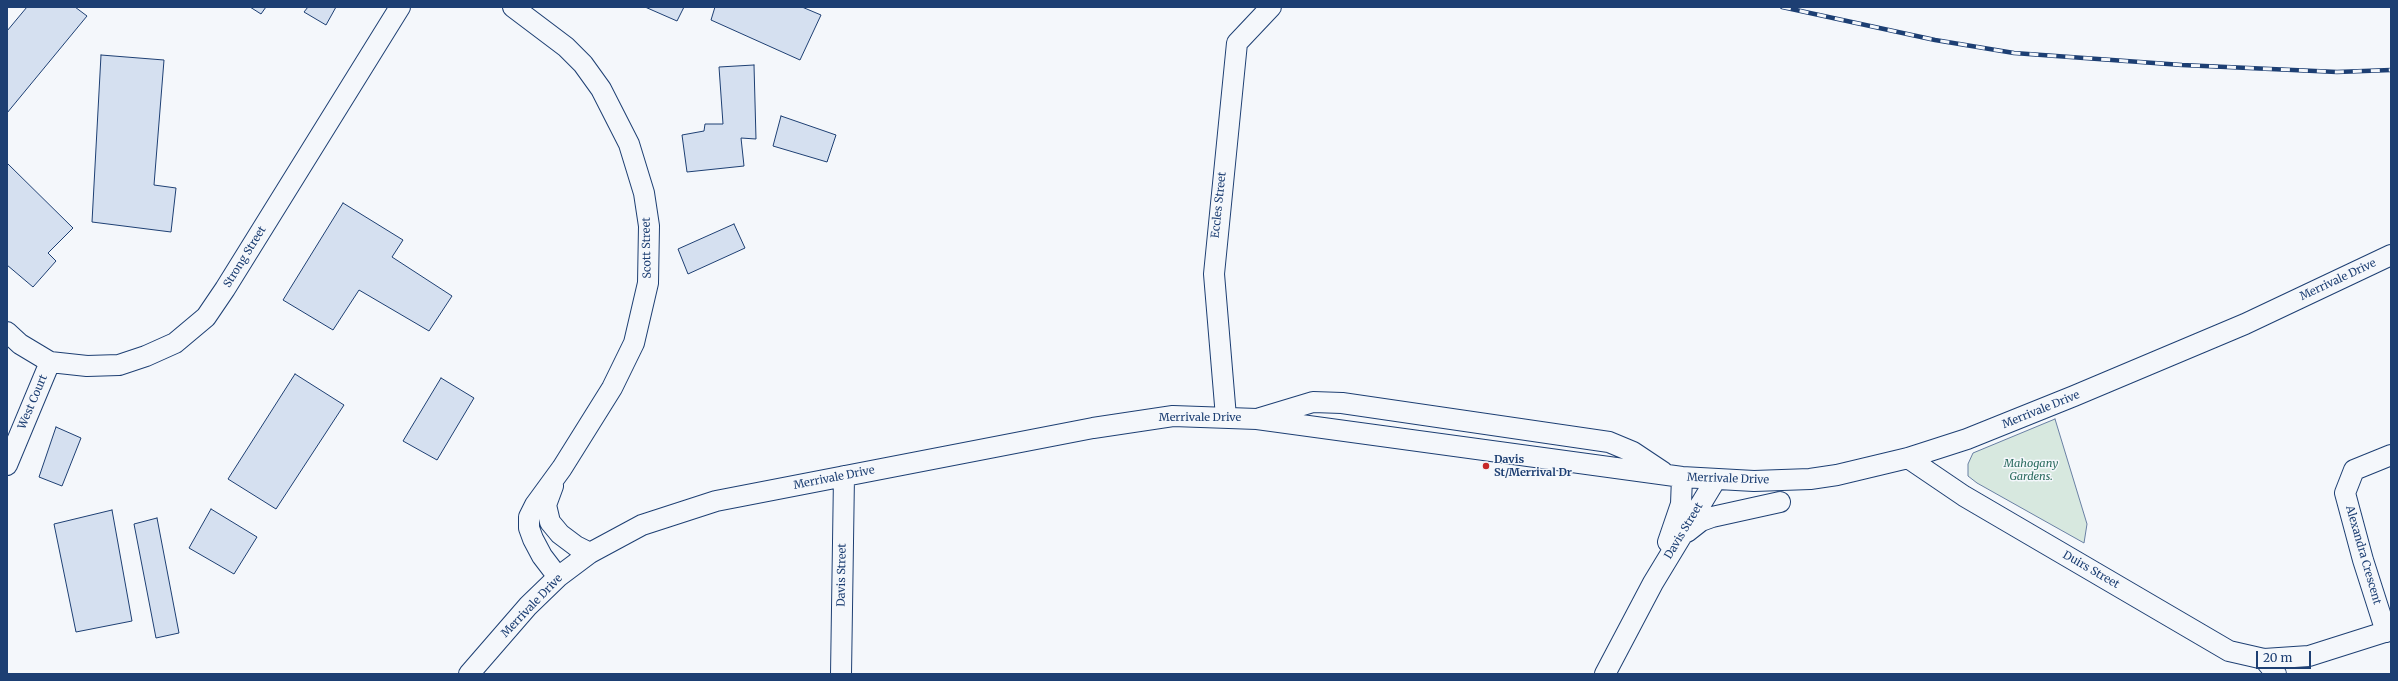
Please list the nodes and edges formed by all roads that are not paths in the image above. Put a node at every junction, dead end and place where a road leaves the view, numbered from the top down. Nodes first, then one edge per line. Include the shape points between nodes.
1 (400, 7) edge
2 (513, 7) edge
3 (1271, 7) edge
4 (2391, 255) edge
5 (7, 332) edge
6 (50, 362) junction
7 (1226, 417) junction
8 (1256, 419) junction
9 (2391, 455) edge
10 (1908, 458) junction
11 (7, 465) edge
12 (562, 468) junction
13 (844, 476) junction
14 (1676, 476) junction
15 (1716, 479) junction
16 (1780, 502) dead end
17 (1679, 540) junction
18 (590, 553) junction
19 (558, 577) junction
20 (1652, 583) junction
21 (2389, 631) edge
22 (2270, 667) edge
23 (469, 674) edge
24 (841, 674) edge
25 (1605, 674) edge

1 - 6 street, Strong Street via 206,317 175,343 119,365 87,366
2 - 12 street, Scott Street via 566,47 583,64 600,89 618,118 629,144 644,193 649,226 648,283 634,343 612,388
3 - 7 street, Eccles Street via 1237,43 1235,58 1214,274
4 - 10 street, Merrivale Drive via 2245,324 2074,396 1966,439
5 - 6 street, Strong Street via 20,344
6 - 11 street, West Court
7 - 8 street, Merrivale Drive
7 - 13 street, Merrivale Drive via 1174,416 1142,419
8 - 14 street, Merrivale Drive
8 - 14 street, Merrivale Drive via 1313,402 1342,403 1609,442
9 - 21 street, Alexandra Crescent via 2354,470 2346,494 2363,560
10 - 15 street, Merrivale Drive via 1852,473 1810,479
10 - 22 street, Duirs Street via 1964,496 2230,651
12 - 18 street, Scott Street via 548,496 548,517 560,534
12 - 19 street, Scott Street via 535,505 529,517 528,528 542,556
13 - 18 street, Merrivale Drive via 716,501 642,525
13 - 24 street, Davis Street
14 - 15 street, Merrivale Drive
14 - 20 street, Davis Street via 1681,504
15 - 17 street, Davis Street
16 - 17 street via 1701,521
17 - 20 street, Davis Street
18 - 19 street, Merrivale Drive
19 - 23 street, Merrivale Drive via 528,606
20 - 25 street, Davis Street
21 - 22 street, Duirs Street

